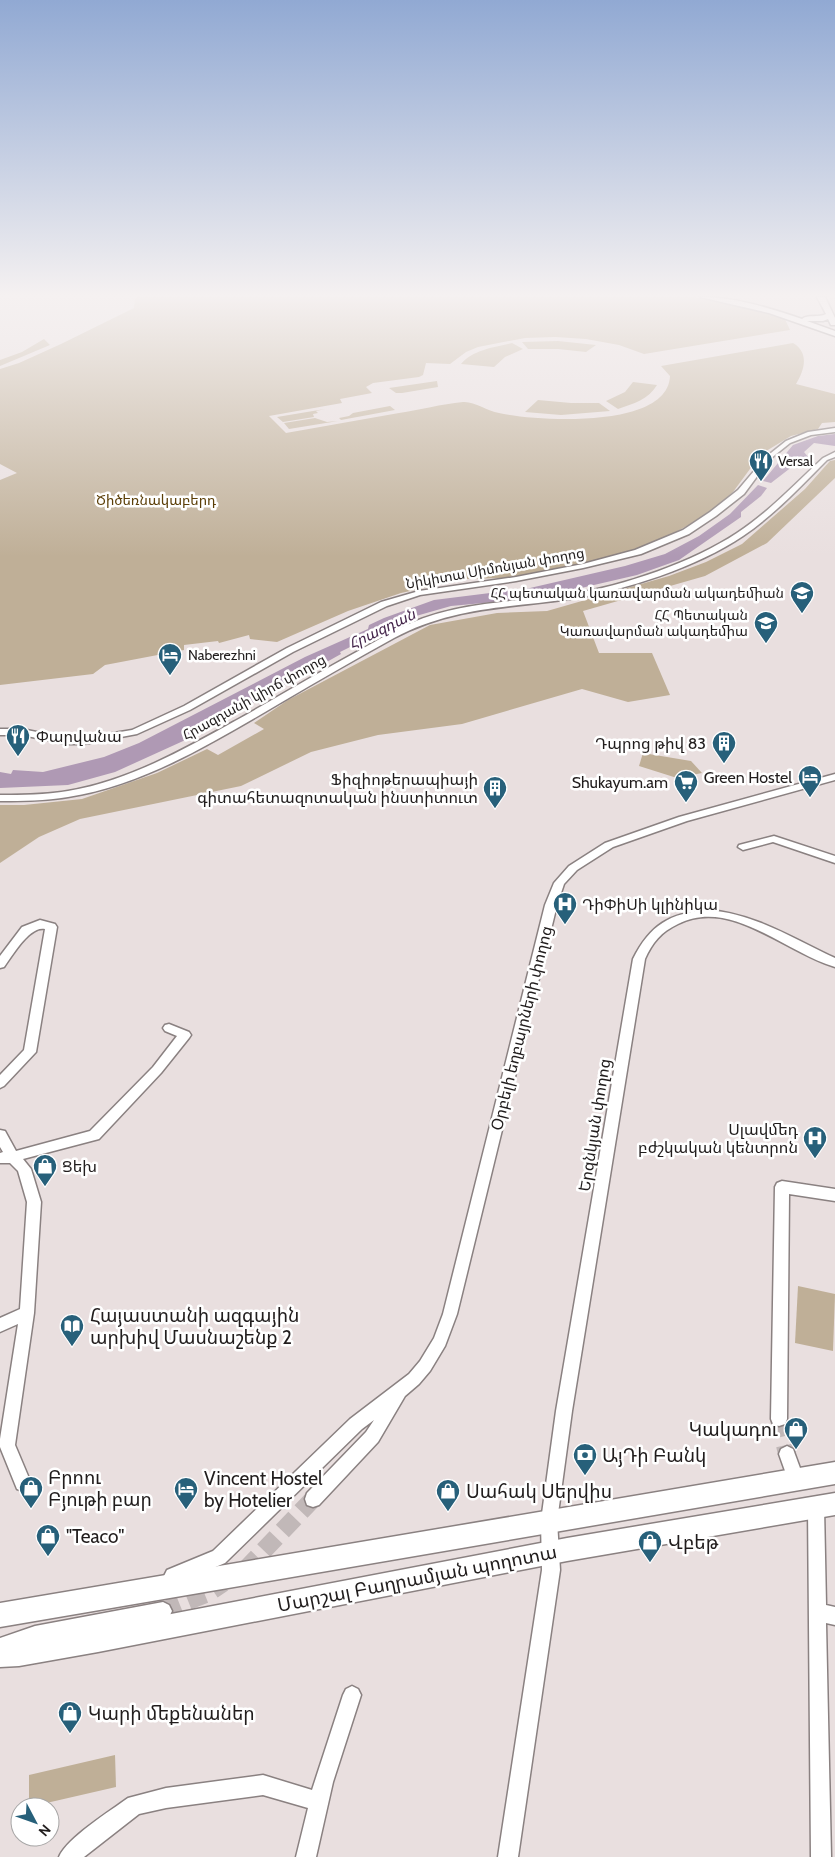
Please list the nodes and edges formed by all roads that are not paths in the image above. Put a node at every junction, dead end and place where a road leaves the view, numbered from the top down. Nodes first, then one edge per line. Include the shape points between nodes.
1 (835, 430) edge
2 (835, 454) edge
3 (0, 732) edge
4 (835, 777) edge
5 (0, 798) edge
6 (743, 847) dead end
7 (835, 860) edge
8 (835, 963) edge
9 (0, 964) edge
10 (168, 1028) dead end
11 (0, 1083) edge
12 (0, 1135) edge
13 (7, 1158) edge
14 (835, 1195) edge
15 (27, 1313) junction
16 (0, 1325) edge
17 (399, 1392) junction
18 (779, 1419) tunnel mouth
19 (787, 1454) tunnel mouth
20 (835, 1473) edge
21 (796, 1480) junction
22 (23, 1483) dead end
23 (313, 1499) tunnel mouth
24 (826, 1506) edge
25 (549, 1521) junction
26 (550, 1552) junction
27 (65, 1604) junction
28 (163, 1610) tunnel mouth
29 (826, 1614) edge
30 (0, 1615) edge
31 (0, 1646) edge
32 (0, 1655) edge
33 (352, 1695) dead end
34 (318, 1801) junction
35 (69, 1857) edge
36 (306, 1857) edge
37 (508, 1857) edge
38 (821, 1857) edge

1 - 3 street, Նիկիտա Սիմոնյան փողոց via 827,434 801,435 788,442 768,458 740,492 713,514 686,532 638,552 516,579 419,593 384,604 290,650 187,708 134,732 84,742 22,732
2 - 5 street, Հրազդանի կիրճ փողոց via 825,459 738,536 664,572 592,593 459,610 424,621 152,770 62,797
4 - 17 street, Օրբելի եղբայրների փողոց via 683,819 609,845 573,868 559,883 450,1314 440,1341 425,1366
6 - 7 street via 774,839
8 - 25 street, Երզնկյան փողոց via 751,924 700,914 680,917 663,926 643,947 635,978 564,1411
9 - 11 street via 26,930 40,924 51,927 30,1052
10 - 13 street via 185,1035 157,1070 94,1135
12 - 13 street
13 - 15 street via 24,1169 34,1202
14 - 18 street via 782,1187
15 - 16 street
15 - 22 street via 7,1445
17 - 23 street, Օրբելի եղբայրների փողոց via 372,1437
17 - 27 street, Օրբելի եղբայրների փողոց via 356,1424 218,1557 183,1573
19 - 21 street
20 - 21 main road, Մարշալ Բաղրամյան պողոտա
21 - 25 main road, Մարշալ Բաղրամյան պողոտա
24 - 26 main road, Մարշալ Բաղրամյան պողոտա
24 - 29 street
25 - 26 street, Երզնկյան փողոց
25 - 27 main road, Մարշալ Բաղրամյան պողոտա
26 - 32 main road, Մարշալ Բաղրամյան պողոտա via 135,1634
26 - 37 street, Երզնկյան փողոց via 551,1570
27 - 30 main road, Մարշալ Բաղրամյան պողոտա
28 - 31 street via 35,1635
29 - 38 street
33 - 34 street
34 - 35 street via 263,1785 166,1798 135,1805
34 - 36 street

